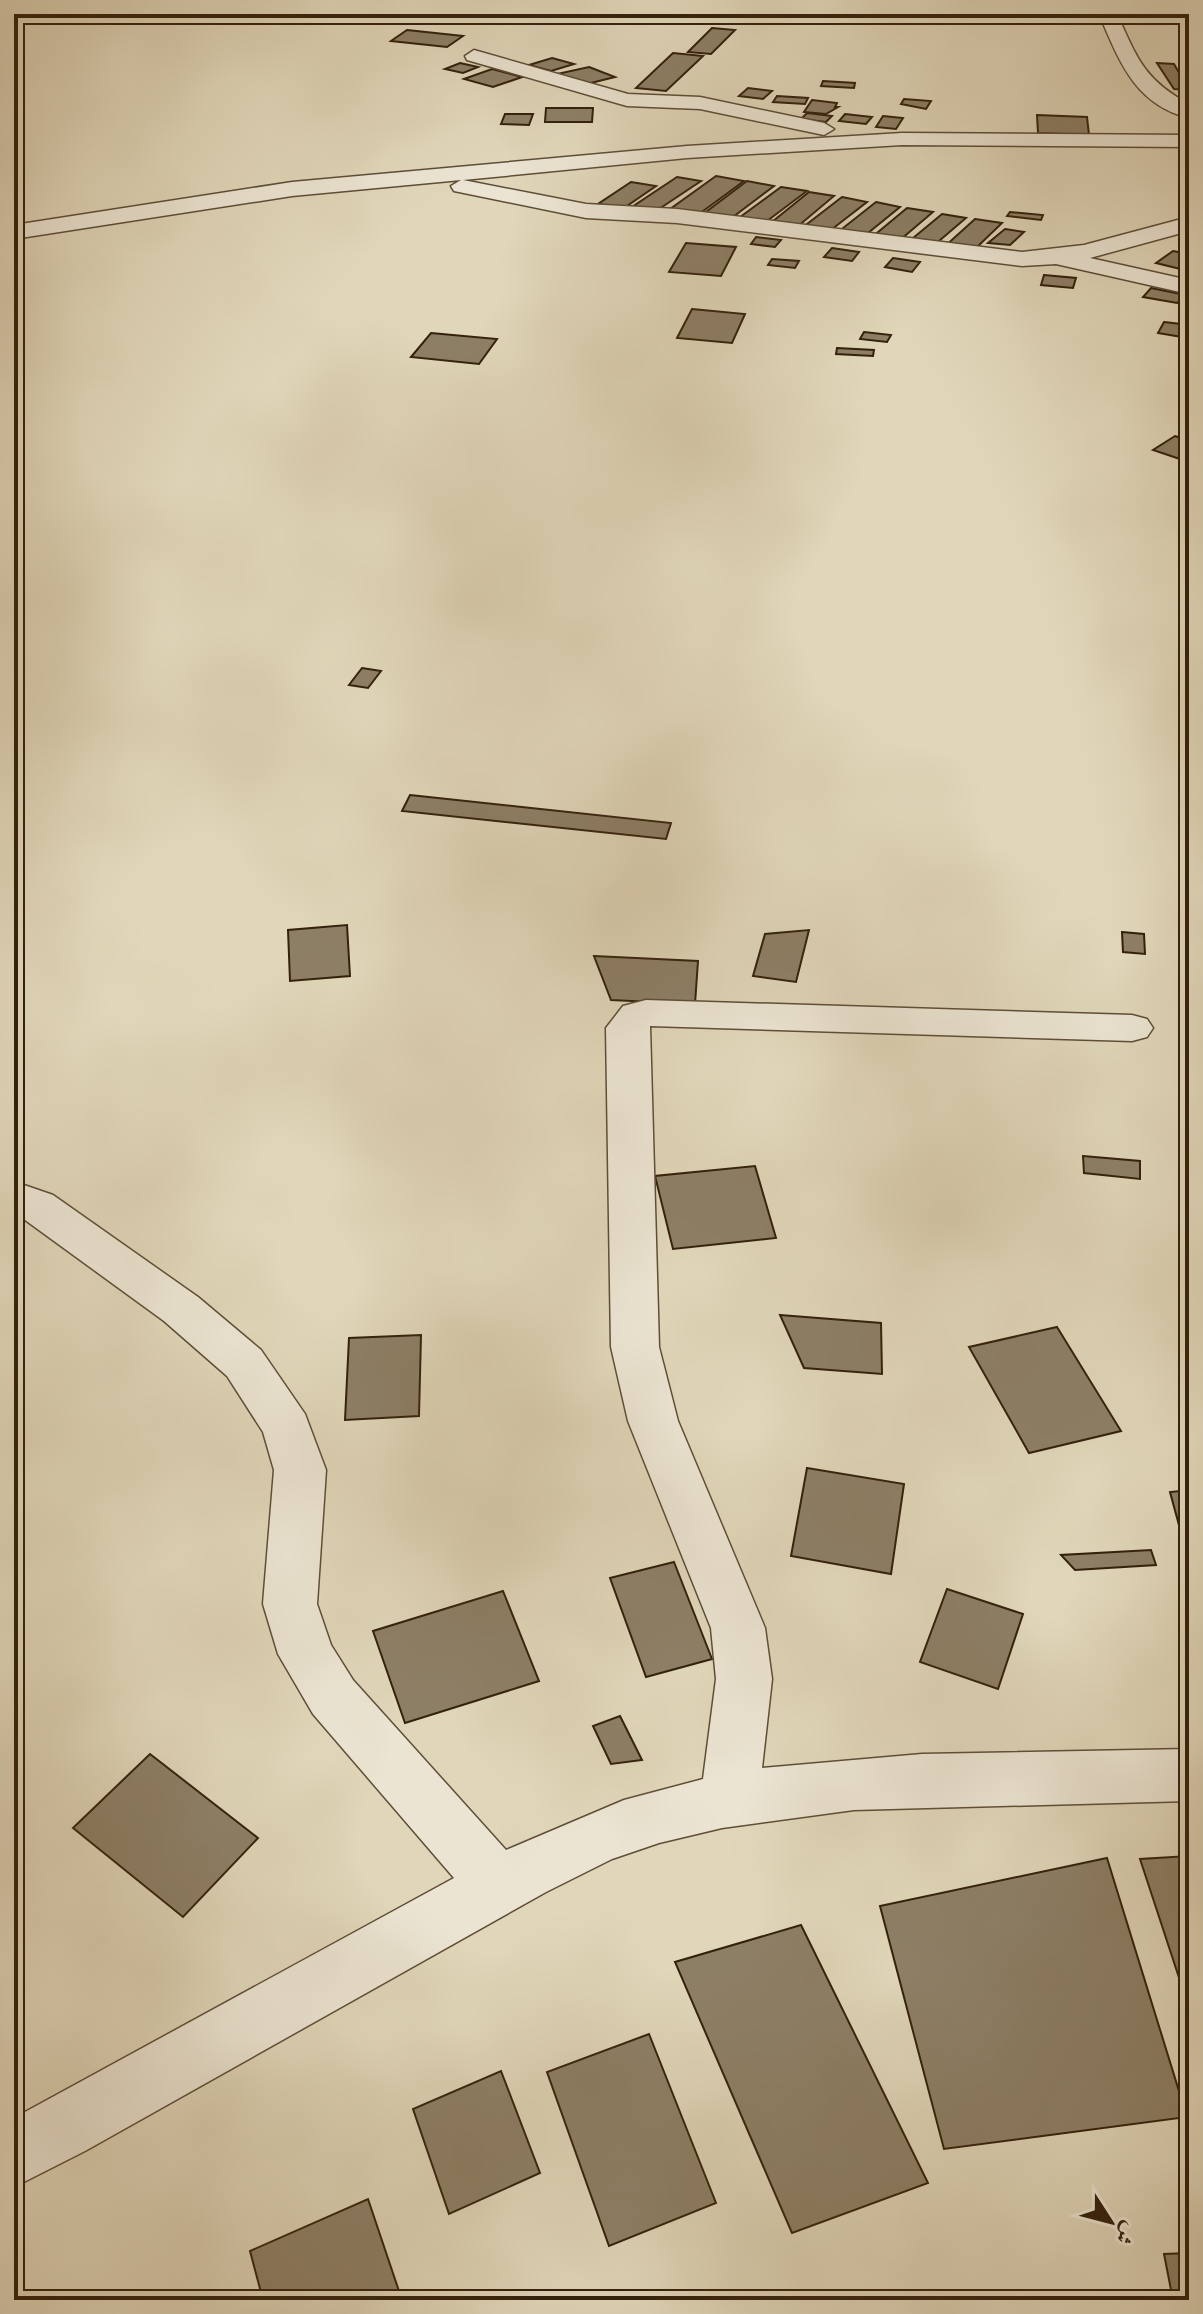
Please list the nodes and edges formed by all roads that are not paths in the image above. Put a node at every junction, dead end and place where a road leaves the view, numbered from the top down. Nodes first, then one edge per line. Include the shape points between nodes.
1 (1108, 14) edge
2 (474, 56) dead end
3 (1189, 112) edge
4 (861, 140) junction
5 (1189, 141) edge
6 (412, 177) junction
7 (1189, 224) edge
8 (14, 232) edge
9 (1064, 259) junction
10 (1189, 287) edge
11 (1132, 1028) dead end
12 (14, 1203) edge
13 (1189, 1775) edge
14 (729, 1801) junction
15 (499, 1886) junction
16 (14, 2154) edge

1 - 3 street via 1134,73 1157,95
2 - 4 street via 627,100 715,106
4 - 5 street
4 - 6 street
6 - 8 street via 292,189
6 - 9 street via 586,211 677,216 1007,257
7 - 9 street
9 - 10 street
11 - 14 street via 646,1013 637,1015 627,1028 635,1347 653,1421 738,1628 744,1679
12 - 15 street via 37,1206 181,1309 244,1363 287,1428 300,1470 290,1604 306,1654 333,1697
13 - 14 street via 921,1781
14 - 15 street via 658,1816 586,1842
15 - 16 street

